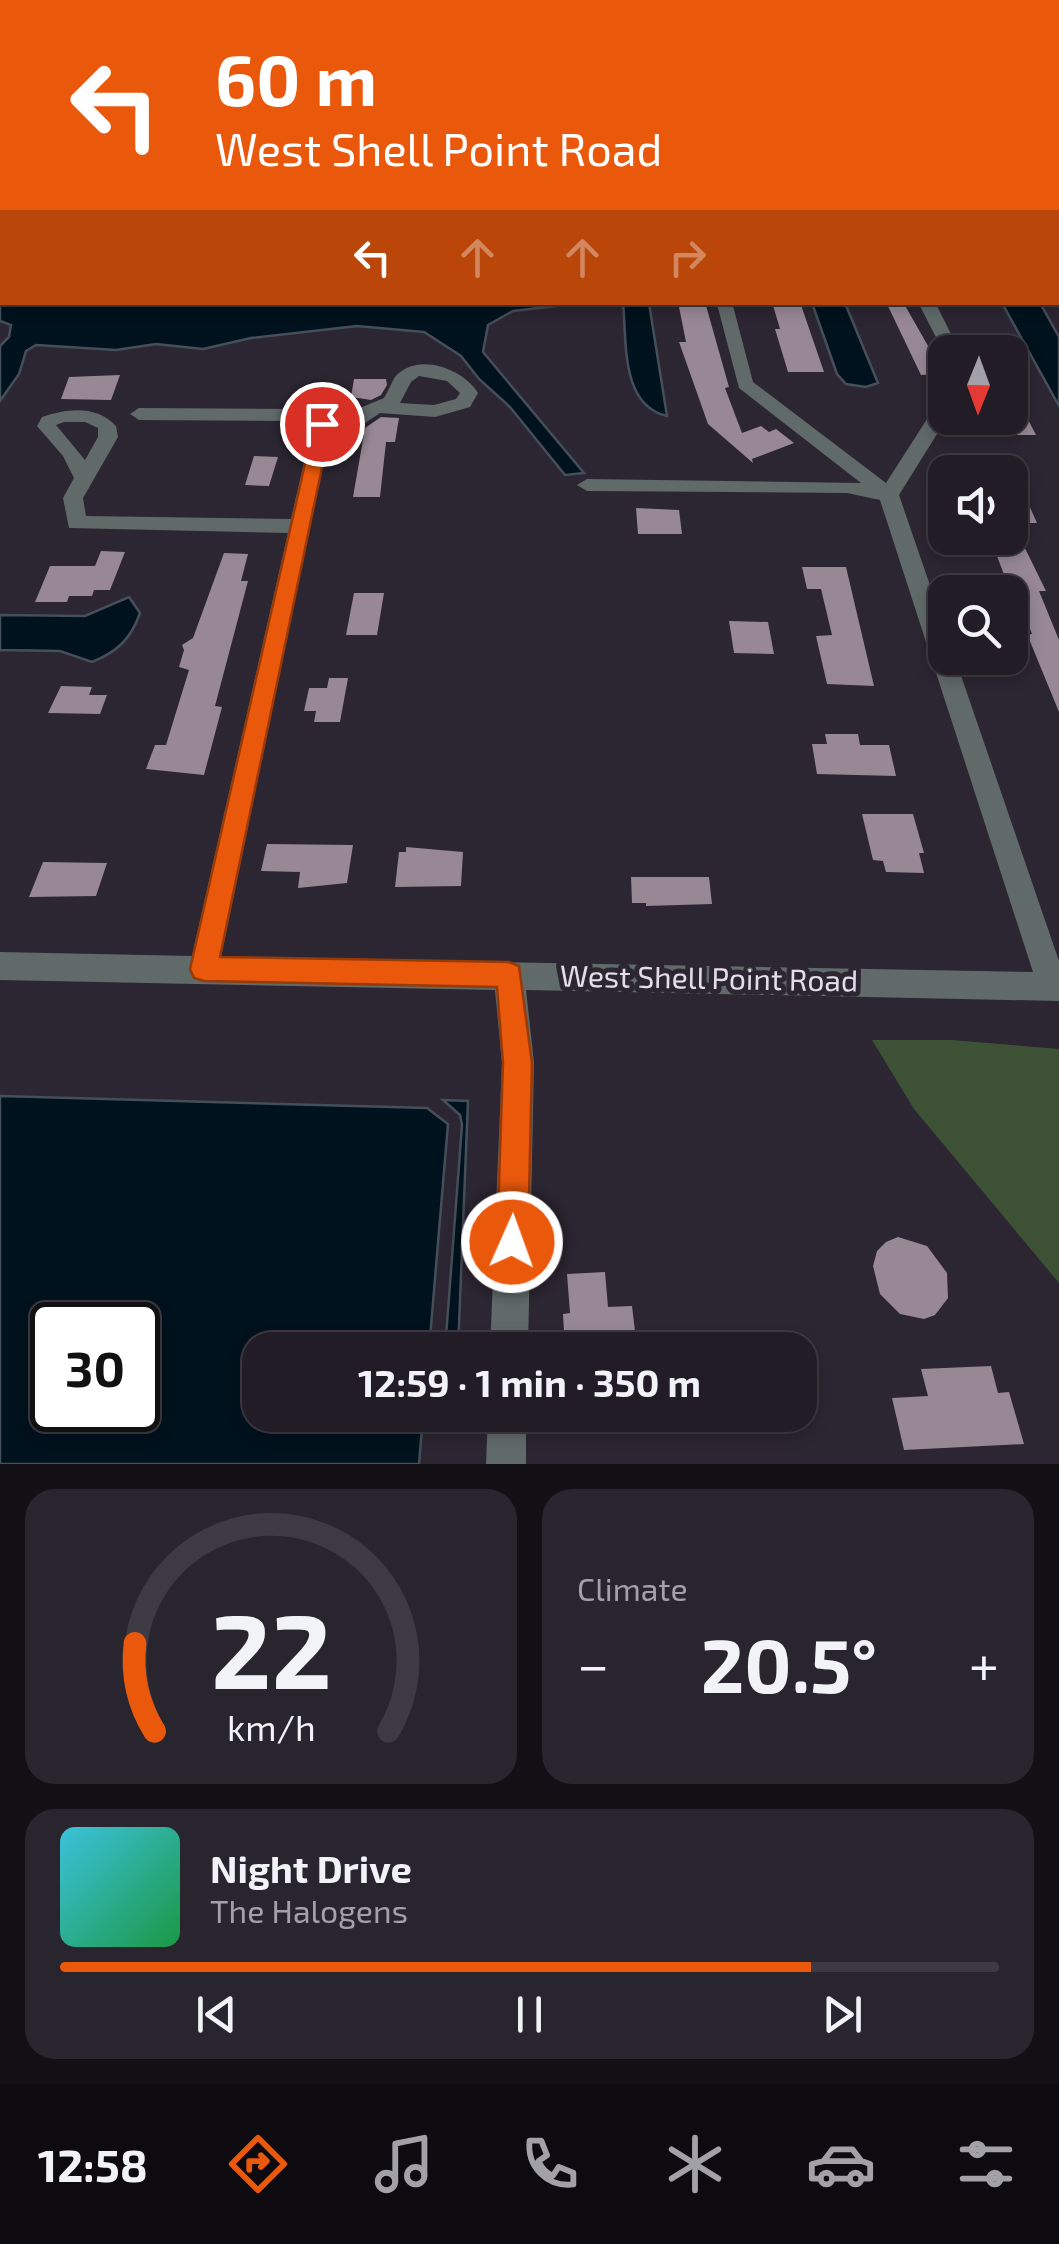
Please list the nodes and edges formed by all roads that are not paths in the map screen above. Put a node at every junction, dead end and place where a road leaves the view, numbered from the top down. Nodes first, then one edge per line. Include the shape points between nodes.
1 (725, 305) edge
2 (928, 305) edge
3 (943, 335) edge
4 (382, 408) junction
5 (140, 414) dead end
6 (928, 434) edge
7 (321, 445) junction
8 (83, 476) dead end
9 (586, 486) dead end
10 (890, 495) junction
11 (299, 526) junction
12 (0, 966) edge
13 (204, 969) junction
14 (509, 975) junction
15 (1056, 987) edge
16 (511, 1332) edge
17 (507, 1432) edge
18 (506, 1464) edge

1 - 10 street via 745,384
2 - 3 street
4 - 4 street via 453,408 469,393 462,380 415,371
4 - 7 street via 362,414
5 - 7 street via 297,415 322,424
6 - 10 street
7 - 11 street
8 - 11 street via 73,498 76,524
9 - 10 street via 846,486
10 - 15 street
11 - 13 street
12 - 13 street, West Shell Point Road
13 - 14 street, West Shell Point Road
14 - 15 street, West Shell Point Road
14 - 16 street via 518,1063
17 - 18 street

